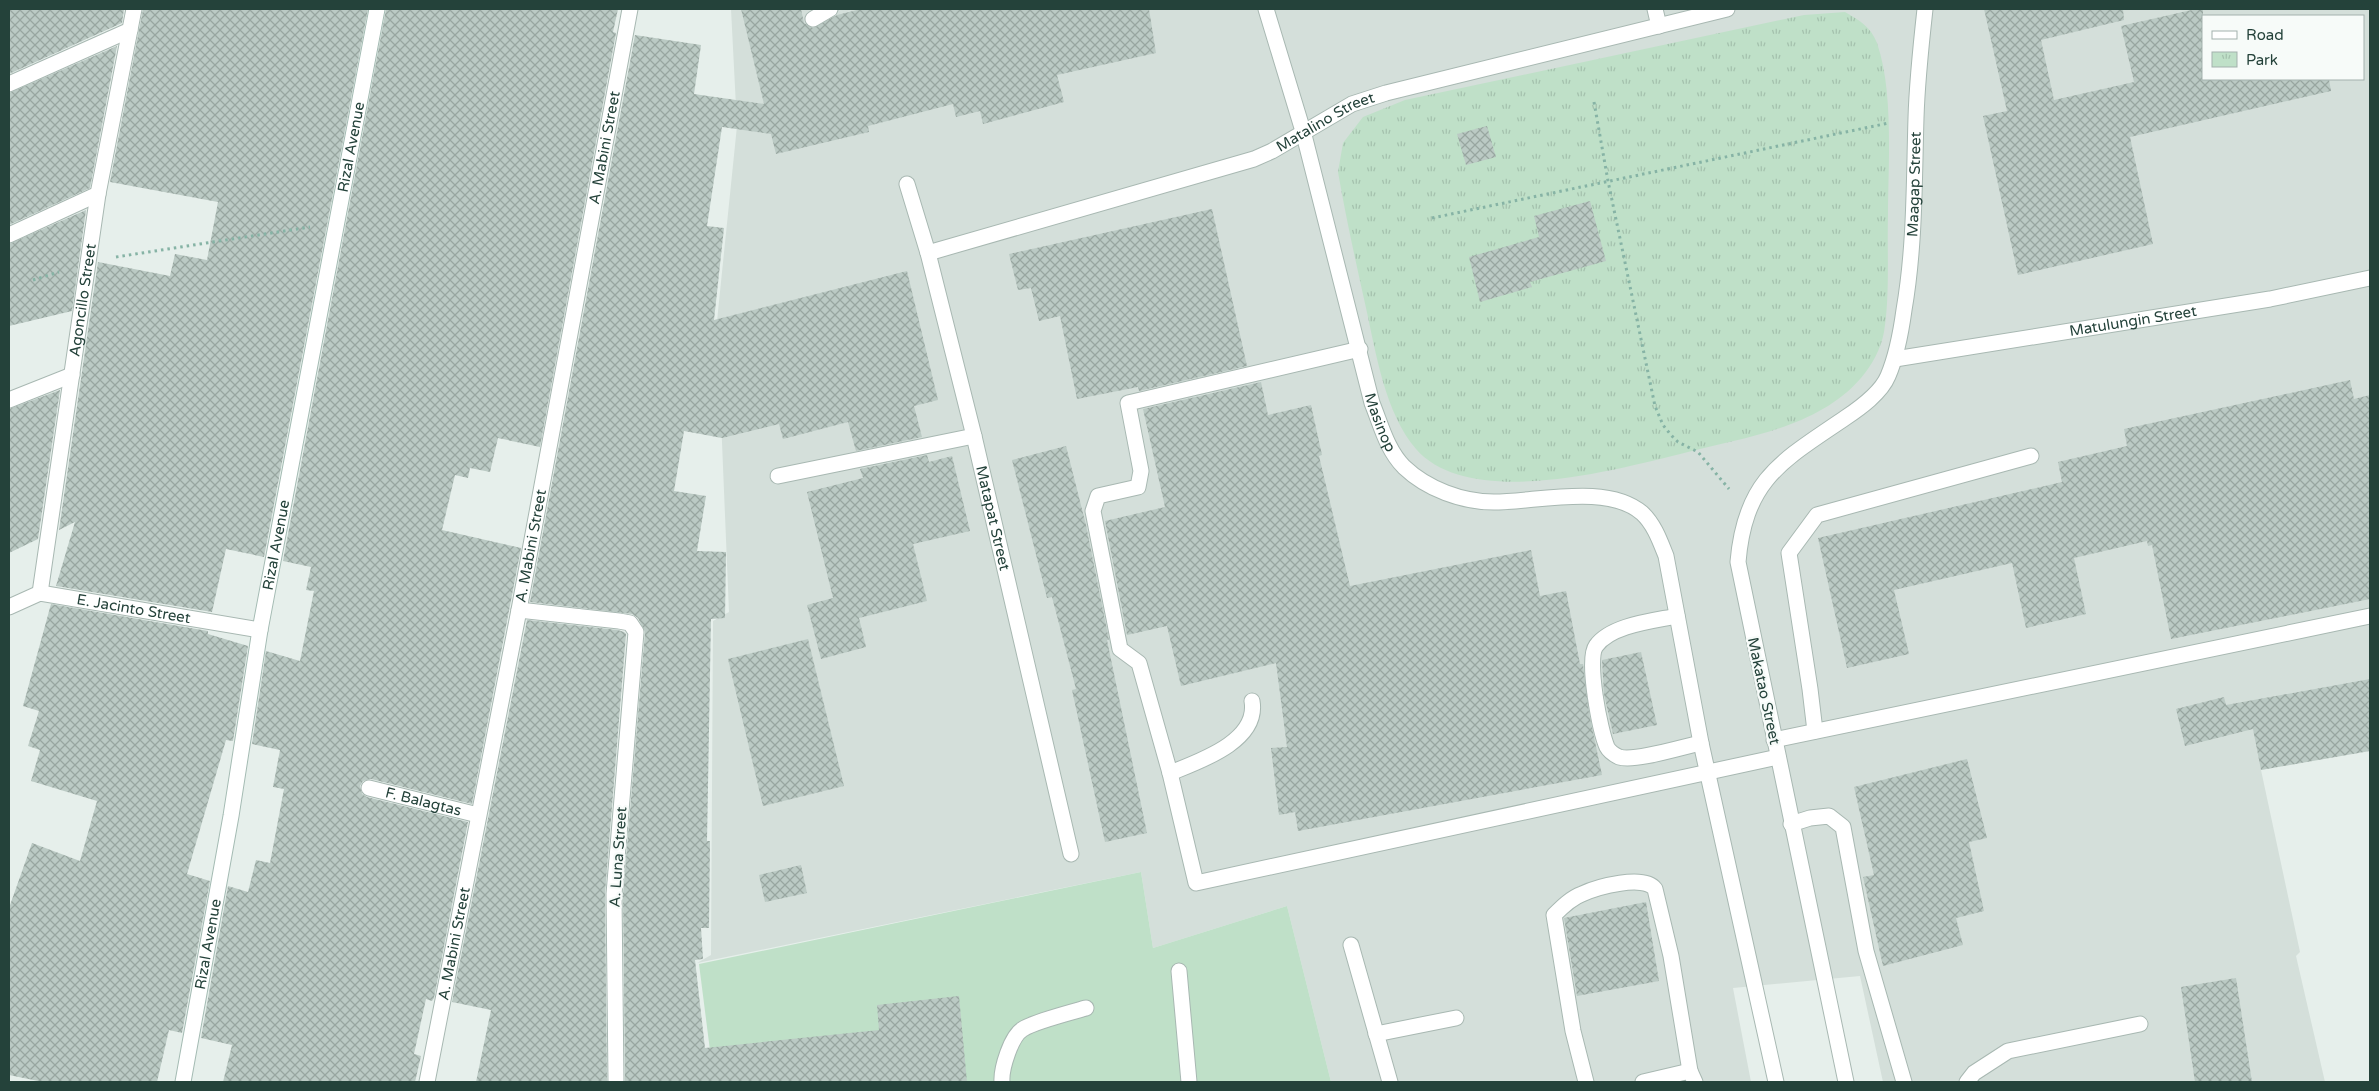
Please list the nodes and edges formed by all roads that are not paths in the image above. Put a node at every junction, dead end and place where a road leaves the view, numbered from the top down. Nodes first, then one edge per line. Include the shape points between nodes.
1 (134, 9) edge
2 (377, 9) edge
3 (630, 9) edge
4 (830, 9) edge
5 (1266, 9) edge
6 (1655, 9) edge
7 (1727, 9) edge
8 (1925, 9) edge
9 (813, 19) dead end
10 (1659, 26) junction
11 (130, 30) junction
12 (9, 84) edge
13 (1303, 131) junction
14 (907, 184) dead end
15 (98, 194) junction
16 (9, 235) edge
17 (928, 254) junction
18 (2370, 278) edge
19 (1360, 349) junction
20 (1895, 359) junction
21 (72, 375) junction
22 (9, 400) edge
23 (974, 436) junction
24 (2031, 456) dead end
25 (778, 476) dead end
26 (40, 593) junction
27 (9, 607) edge
28 (519, 610) junction
29 (1677, 616) junction
30 (2370, 616) edge
31 (260, 630) junction
32 (1252, 701) dead end
33 (1815, 731) junction
34 (1774, 740) junction
35 (1701, 743) junction
36 (1778, 757) junction
37 (1707, 771) junction
38 (1170, 773) junction
39 (369, 788) dead end
40 (478, 815) junction
41 (1791, 824) junction
42 (1071, 854) dead end
43 (1351, 945) dead end
44 (1179, 971) dead end
45 (1086, 1008) dead end
46 (1456, 1018) dead end
47 (2140, 1024) dead end
48 (1376, 1034) junction
49 (1692, 1077) edge
50 (183, 1082) edge
51 (428, 1082) edge
52 (616, 1082) edge
53 (1002, 1082) edge
54 (1189, 1082) edge
55 (1390, 1082) edge
56 (1586, 1082) edge
57 (1643, 1082) edge
58 (1776, 1082) edge
59 (1846, 1082) edge
60 (1904, 1082) edge
61 (1967, 1082) edge

1 - 11 street, Agoncillo Street
2 - 31 street, Rizal Avenue
3 - 28 street, A. Mabini Street
4 - 9 street
5 - 13 street, Masinop
6 - 10 street
7 - 10 street, Matalino Street
8 - 20 street, Maagap Street via 1916,117 1915,213 1910,276
10 - 13 street, Matalino Street via 1386,93 1352,104
11 - 12 street
11 - 15 street, Agoncillo Street
13 - 17 street, Matalino Street via 1254,159
13 - 19 street, Masinop
14 - 17 street, Matapat Street
15 - 16 street
15 - 21 street, Agoncillo Street
17 - 23 street, Matapat Street
18 - 20 street, Matulungin Street via 2270,299
19 - 29 street, Masinop via 1372,403 1386,441 1404,466 1427,486 1455,496 1492,502 1595,497 1619,500 1642,513 1658,537 1666,556
19 - 38 street via 1128,403 1141,471 1138,486 1098,496 1093,510 1120,649 1139,663
20 - 34 street, Makatao Street via 1887,379 1876,392 1857,410 1786,459 1763,484 1747,510 1738,562
21 - 22 street
21 - 26 street, Agoncillo Street
23 - 25 street
23 - 42 street, Matapat Street
24 - 33 street via 1817,515 1788,553
26 - 27 street
26 - 31 street, E. Jacinto Street
28 - 40 street, A. Mabini Street
28 - 52 street, A. Luna Street via 625,622 636,632 614,894
29 - 35 street
29 - 35 street via 1621,628 1596,644 1594,691 1608,749 1617,756 1630,758
30 - 33 street
31 - 50 street, Rizal Avenue via 231,816
32 - 38 street via 1254,711 1249,726 1238,738 1203,760
33 - 34 street
34 - 36 street, Makatao Street
35 - 37 street
36 - 37 street
36 - 41 street, Makatao Street
37 - 38 street via 1196,882
37 - 58 street
39 - 40 street, F. Balagtas
40 - 51 street, A. Mabini Street
41 - 59 street, Makatao Street
41 - 60 street via 1829,816 1843,827 1866,951
43 - 48 street
44 - 54 street
45 - 53 street via 1022,1029 1012,1043
46 - 48 street
47 - 61 street via 2008,1051 1974,1073
48 - 55 street
49 - 56 street via 1672,964 1654,889 1652,885 1636,881 1582,894 1563,905 1554,915 1573,1031
49 - 57 street

